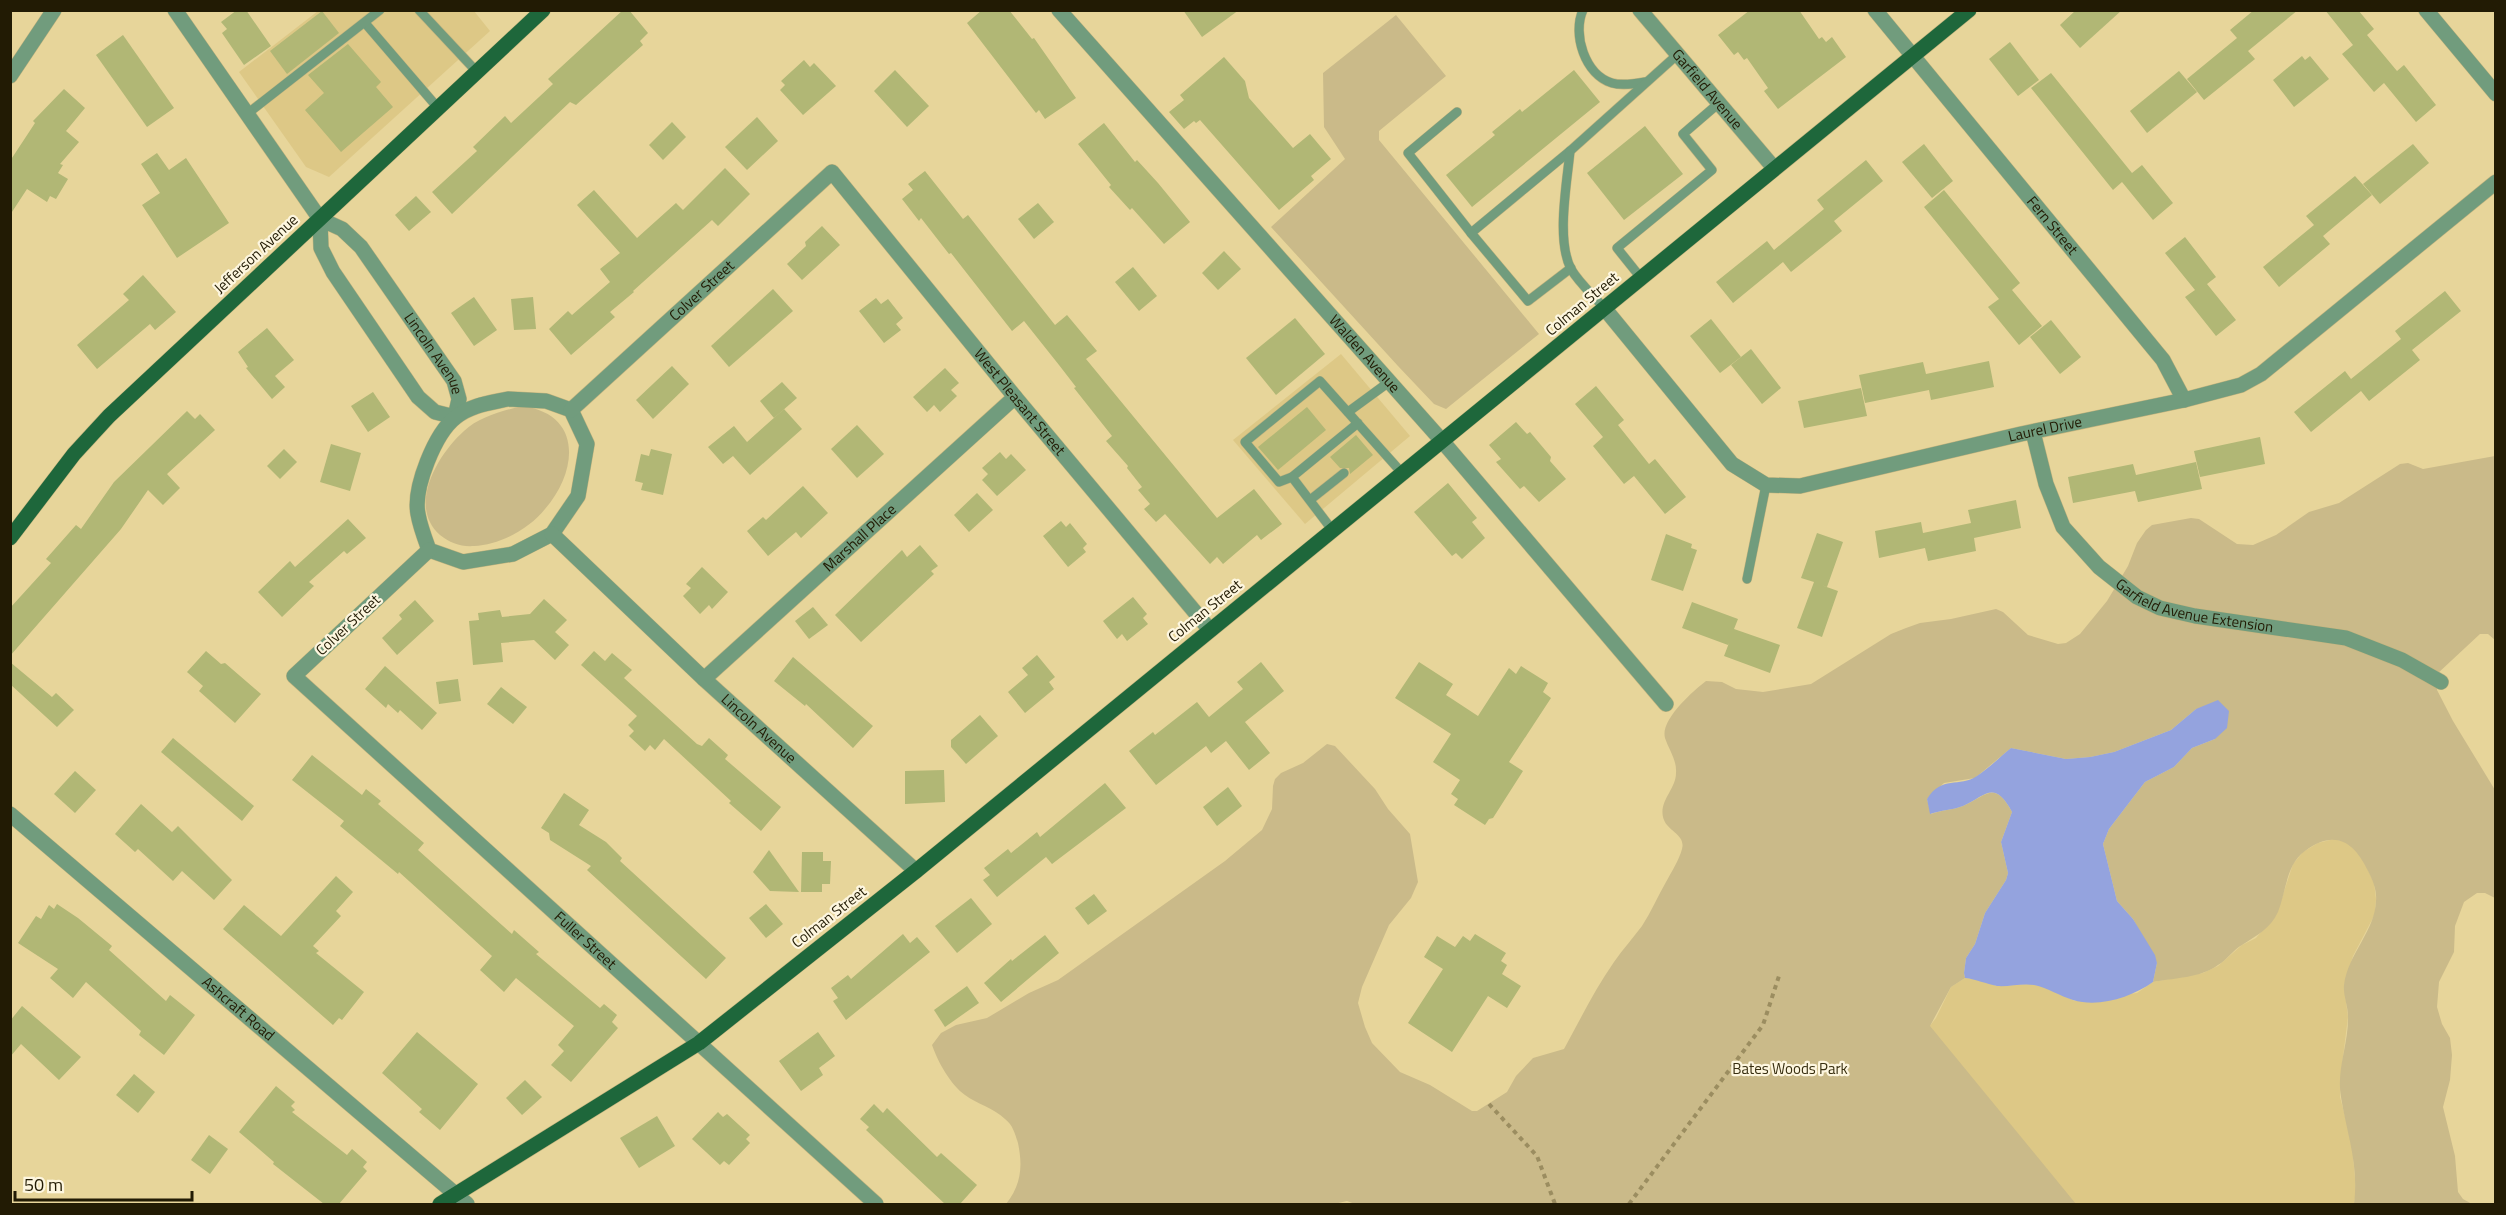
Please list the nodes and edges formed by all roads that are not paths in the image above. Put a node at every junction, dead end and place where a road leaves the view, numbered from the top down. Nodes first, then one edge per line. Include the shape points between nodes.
1 (54, 10) edge
2 (175, 10) edge
3 (380, 10) edge
4 (419, 10) edge
5 (543, 10) edge
6 (1059, 10) edge
7 (1583, 10) edge
8 (1640, 10) edge
9 (1875, 10) edge
10 (1969, 10) edge
11 (2427, 10) edge
12 (365, 23) junction
13 (1677, 55) junction
14 (1913, 55) junction
15 (477, 72) junction
16 (10, 76) edge
17 (1645, 82) junction
18 (2496, 94) edge
19 (1719, 103) junction
20 (438, 108) junction
21 (1457, 112) dead end
22 (247, 114) junction
23 (1570, 151) junction
24 (1774, 168) junction
25 (832, 172) joint
26 (2496, 182) edge
27 (320, 219) junction
28 (1471, 233) junction
29 (1571, 268) junction
30 (1641, 278) junction
31 (1605, 309) junction
32 (1389, 382) junction
33 (1015, 397) junction
34 (2184, 400) junction
35 (570, 410) junction
36 (1348, 412) junction
37 (455, 417) junction
38 (1358, 423) junction
39 (2033, 432) junction
40 (1443, 442) junction
41 (1344, 472) dead end
42 (1402, 472) junction
43 (1292, 477) junction
44 (1766, 485) junction
45 (1310, 500) junction
46 (1333, 531) junction
47 (552, 534) junction
48 (10, 538) edge
49 (429, 550) junction
50 (1747, 579) dead end
51 (1210, 630) junction
52 (294, 676) joint
53 (704, 680) junction
54 (2441, 682) dead end
55 (1666, 704) dead end
56 (10, 814) edge
57 (916, 871) junction
58 (699, 1043) junction
59 (461, 1200) edge
60 (440, 1204) edge
61 (876, 1204) edge

1 - 16 street
2 - 22 street, Lincoln Avenue
3 - 12 lane
4 - 15 lane
5 - 15 main road, Jefferson Avenue
6 - 32 street, Walden Avenue
7 - 17 lane via 1580,38 1594,72 1610,83
8 - 13 street, Garfield Avenue
9 - 14 street, Fern Street
10 - 14 main road, Colman Street
11 - 18 street
12 - 20 lane
12 - 22 lane
13 - 17 lane
13 - 19 street, Garfield Avenue
14 - 24 main road, Colman Street
14 - 34 street, Fern Street via 2163,360
15 - 20 main road, Jefferson Avenue
17 - 23 lane
19 - 24 street, Garfield Avenue
19 - 30 lane via 1683,135 1712,170 1617,248
20 - 27 main road, Jefferson Avenue
21 - 28 lane via 1408,153
22 - 27 street, Lincoln Avenue
23 - 28 lane
23 - 29 lane via 1563,226
24 - 30 main road, Colman Street
25 - 33 street, West Pleasant Street
25 - 35 street, Colver Street
26 - 34 street, Laurel Drive via 2260,374 2241,385
27 - 37 street, Lincoln Avenue via 321,248 333,272 405,378 435,412
27 - 37 street, Lincoln Avenue via 342,229 362,247 454,381 459,399
27 - 48 main road, Jefferson Avenue via 109,416 74,454
28 - 29 lane via 1528,301
29 - 31 lane
30 - 31 main road, Colman Street
31 - 40 main road, Colman Street
31 - 44 street via 1732,464
32 - 36 lane
32 - 40 street, Walden Avenue
33 - 51 street, West Pleasant Street
33 - 53 street, Marshall Place
34 - 39 street, Laurel Drive
35 - 37 street via 546,401 508,399 477,405
35 - 47 street via 587,444 578,496
36 - 38 lane
36 - 43 lane via 1320,381 1245,442 1279,482
37 - 49 street via 430,452 421,482 417,513
38 - 42 lane via 1374,448
38 - 43 lane
39 - 44 street, Laurel Drive via 1800,486
39 - 54 street, Garfield Avenue Extension via 2046,484 2063,528 2099,567 2137,597 2160,608 2195,616 2346,638 2402,660
40 - 42 main road, Colman Street
40 - 55 street, Walden Avenue
41 - 45 lane
42 - 46 main road, Colman Street
43 - 45 lane
44 - 50 lane
45 - 46 lane
46 - 51 main road, Colman Street
47 - 49 street via 513,554 463,562
47 - 53 street, Lincoln Avenue
49 - 52 street, Colver Street
51 - 57 main road, Colman Street
52 - 58 street, Fuller Street
53 - 57 street, Lincoln Avenue
56 - 59 street, Ashcraft Road
57 - 58 main road, Colman Street
58 - 59 main road, Colman Street
58 - 61 street, Fuller Street
59 - 60 main road, Colman Street

